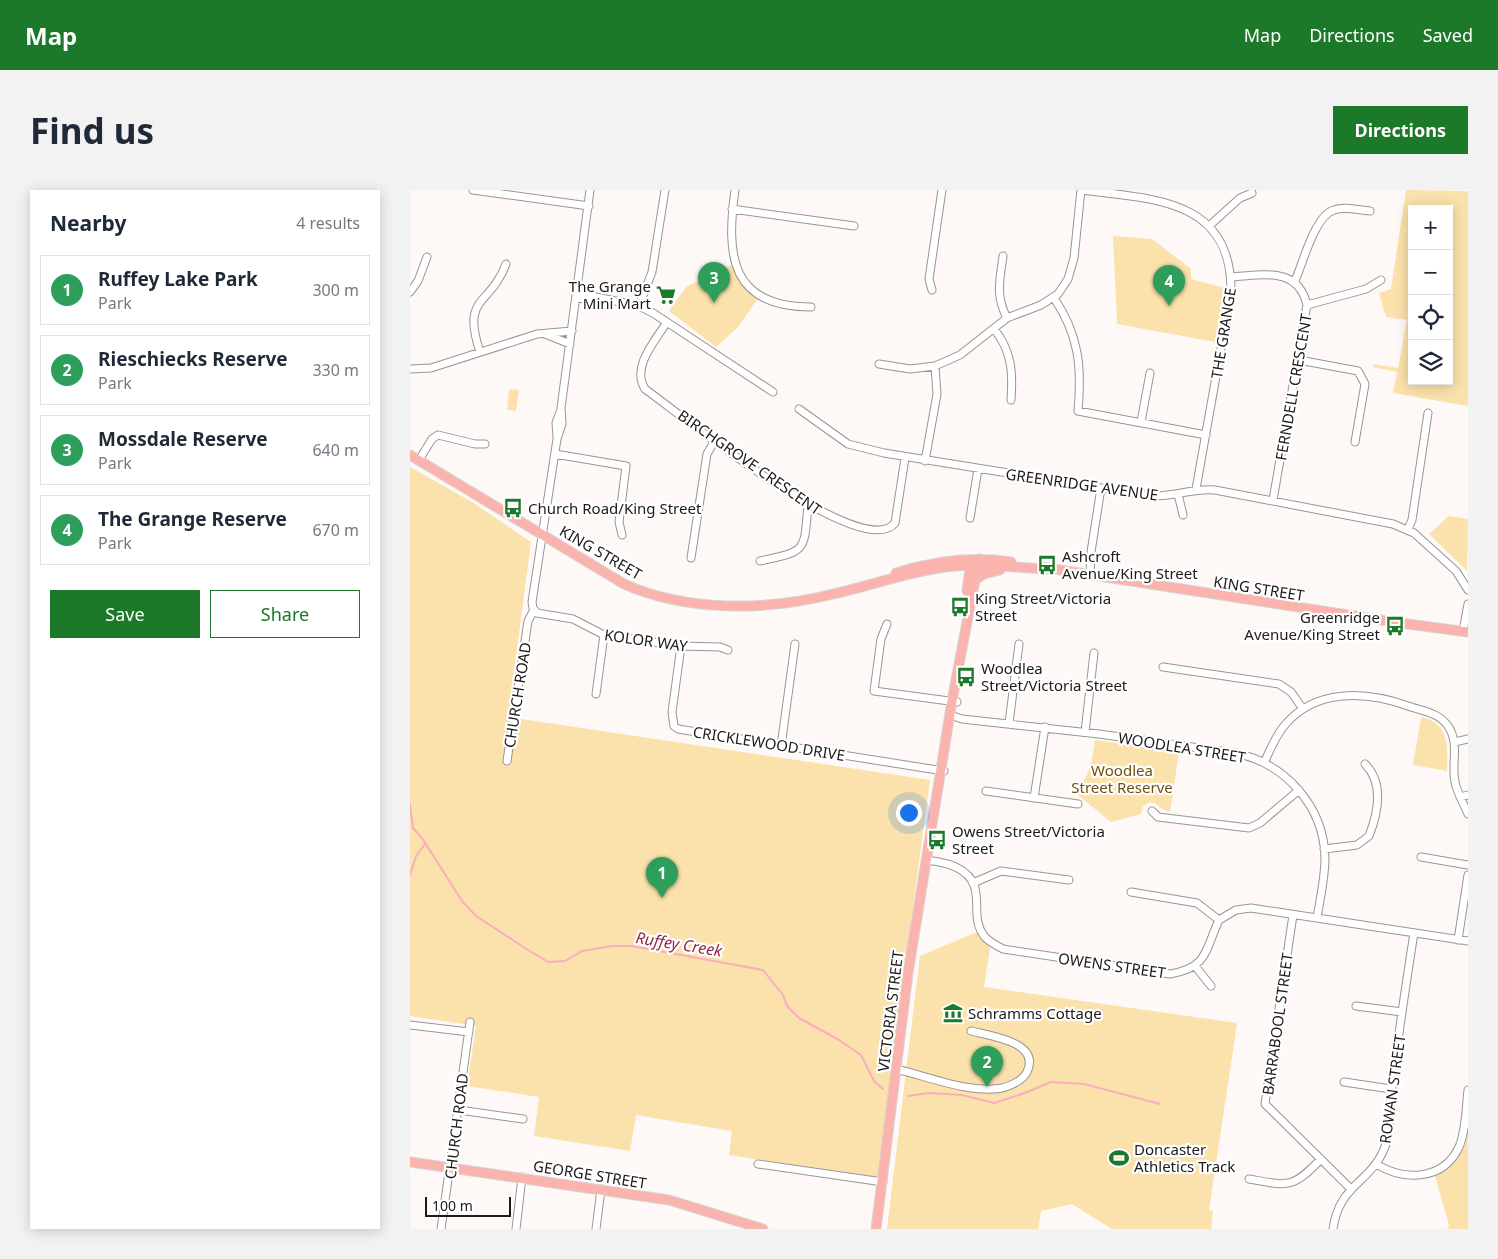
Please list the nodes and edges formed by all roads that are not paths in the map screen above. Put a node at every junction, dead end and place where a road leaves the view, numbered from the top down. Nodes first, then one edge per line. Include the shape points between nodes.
1 (473, 190) edge
2 (665, 190) edge
3 (735, 190) edge
4 (942, 190) edge
5 (1081, 190) edge
6 (591, 192) edge
7 (1252, 194) dead end
8 (589, 206) junction
9 (732, 209) junction
10 (1370, 211) dead end
11 (854, 226) dead end
12 (1209, 226) junction
13 (1003, 256) dead end
14 (427, 257) dead end
15 (506, 264) dead end
16 (1232, 277) junction
17 (1380, 280) dead end
18 (1296, 281) junction
19 (932, 290) dead end
20 (410, 292) edge
21 (576, 295) junction
22 (1054, 298) junction
23 (1307, 305) junction
24 (639, 306) junction
25 (811, 307) dead end
26 (1006, 318) junction
27 (667, 322) junction
28 (994, 329) junction
29 (572, 332) junction
30 (544, 334) junction
31 (570, 344) junction
32 (480, 352) junction
33 (1299, 360) junction
34 (879, 364) dead end
35 (935, 366) junction
36 (410, 369) edge
37 (1150, 373) dead end
38 (773, 392) dead end
39 (1011, 400) dead end
40 (799, 409) dead end
41 (1428, 413) dead end
42 (1141, 422) junction
43 (1206, 434) junction
44 (715, 440) junction
45 (1354, 442) dead end
46 (485, 444) dead end
47 (554, 454) junction
48 (410, 455) edge
49 (905, 458) junction
50 (419, 460) junction
51 (925, 461) junction
52 (978, 469) junction
53 (1101, 488) junction
54 (1196, 489) junction
55 (1178, 494) junction
56 (1273, 500) junction
57 (808, 506) junction
58 (1183, 515) dead end
59 (970, 518) dead end
60 (1408, 529) junction
61 (543, 534) junction
62 (622, 535) dead end
63 (692, 558) dead end
64 (760, 561) dead end
65 (974, 562) junction
66 (955, 566) junction
67 (1028, 568) junction
68 (1046, 568) junction
69 (1087, 575) junction
70 (975, 580) junction
71 (1467, 584) edge
72 (858, 588) junction
73 (967, 593) junction
74 (1468, 604) edge
75 (536, 611) junction
76 (887, 624) dead end
77 (1466, 631) edge
78 (604, 635) junction
79 (795, 644) dead end
80 (1019, 644) dead end
81 (680, 646) junction
82 (728, 650) dead end
83 (1094, 653) dead end
84 (959, 666) junction
85 (1162, 667) dead end
86 (596, 694) dead end
87 (954, 702) junction
88 (1303, 709) junction
89 (953, 716) junction
90 (1009, 723) junction
91 (1045, 727) junction
92 (1085, 732) junction
93 (1468, 739) edge
94 (1455, 742) junction
95 (781, 746) junction
96 (507, 761) dead end
97 (1264, 763) junction
98 (1366, 764) dead end
99 (943, 771) junction
100 (1299, 790) junction
101 (986, 791) dead end
102 (1464, 796) edge
103 (1034, 798) junction
104 (1078, 804) dead end
105 (1152, 811) dead end
106 (1468, 814) edge
107 (1324, 849) junction
108 (1421, 857) dead end
109 (926, 860) junction
110 (1468, 865) edge
111 (1468, 876) edge
112 (1069, 880) dead end
113 (973, 883) junction
114 (1131, 892) dead end
115 (1293, 915) junction
116 (1317, 918) junction
117 (1219, 920) junction
118 (1414, 933) junction
119 (1458, 940) junction
120 (1468, 941) edge
121 (1195, 966) junction
122 (1211, 986) dead end
123 (1356, 1006) dead end
124 (1402, 1012) junction
125 (470, 1022) dead end
126 (410, 1025) edge
127 (971, 1031) dead end
128 (469, 1032) junction
129 (896, 1068) junction
130 (1344, 1082) dead end
131 (1392, 1089) junction
132 (1468, 1090) edge
133 (459, 1110) junction
134 (523, 1119) dead end
135 (1321, 1159) junction
136 (410, 1162) edge
137 (758, 1164) dead end
138 (1376, 1164) junction
139 (451, 1168) junction
140 (522, 1177) junction
141 (1249, 1179) dead end
142 (883, 1182) junction
143 (601, 1189) junction
144 (1351, 1189) junction
145 (442, 1229) edge
146 (516, 1229) edge
147 (596, 1229) edge
148 (763, 1229) edge
149 (876, 1229) edge
150 (1333, 1229) edge

1 - 8 street
2 - 24 street via 652,272
3 - 9 street
4 - 19 street via 929,279
5 - 12 street, THE GRANGE via 1176,205
5 - 22 street via 1074,258 1068,279
6 - 8 street, CHURCH ROAD
7 - 12 street via 1240,198
8 - 21 street, CHURCH ROAD
9 - 11 street
9 - 25 street via 730,235 733,258 745,282 769,301
10 - 18 street via 1332,210 1320,220
12 - 16 street, THE GRANGE via 1226,254
13 - 26 street via 998,292 999,304
14 - 20 street
15 - 32 street via 503,274 474,314 473,329
16 - 18 street via 1269,274
16 - 43 street, THE GRANGE
17 - 23 street via 1366,289
18 - 23 street, FERNDELL CRESCENT via 1305,294
21 - 24 street
21 - 29 street, CHURCH ROAD
22 - 26 street
22 - 42 street via 1068,318 1078,354 1078,411
23 - 33 street, FERNDELL CRESCENT
24 - 27 street
26 - 28 street
27 - 38 street
27 - 44 street, BIRCHGROVE CRESCENT via 644,358 640,381 646,389
28 - 35 street via 960,355
28 - 39 street via 1010,356
29 - 30 street
29 - 31 street, CHURCH ROAD
30 - 31 street
30 - 32 street
31 - 47 street, CHURCH ROAD via 561,408 562,424
32 - 36 street via 431,368
33 - 45 street via 1358,371 1363,377 1365,384
33 - 56 street, FERNDELL CRESCENT
34 - 35 street via 910,369
35 - 51 street via 937,394
37 - 42 street
40 - 49 street, GREENRIDGE AVENUE via 848,444
41 - 60 street
42 - 43 street
43 - 54 street, THE GRANGE
44 - 57 street, BIRCHGROVE CRESCENT
44 - 63 street via 707,454
46 - 50 street via 438,435
47 - 61 street, CHURCH ROAD
47 - 62 street via 628,464 619,522
48 - 50 main road, KING STREET
49 - 51 street, GREENRIDGE AVENUE
49 - 57 street, BIRCHGROVE CRESCENT via 895,523 891,529 882,531 854,526
50 - 61 main road, KING STREET
51 - 52 street, GREENRIDGE AVENUE
52 - 53 street, GREENRIDGE AVENUE
52 - 59 street
53 - 55 street, GREENRIDGE AVENUE via 1151,496
53 - 69 street
54 - 55 street, GREENRIDGE AVENUE
54 - 56 street, GREENRIDGE AVENUE
55 - 58 street
56 - 60 street, GREENRIDGE AVENUE
57 - 64 street via 804,542 799,550
60 - 71 street, GREENRIDGE AVENUE
61 - 72 main road, KING STREET via 624,584 676,601 729,605 782,603
61 - 75 street, CHURCH ROAD via 532,602
65 - 66 main road, KING STREET
65 - 67 main road, KING STREET
65 - 68 main road, KING STREET
65 - 70 main road, VICTORIA STREET
65 - 72 main road, KING STREET via 930,563
65 - 73 main road, VICTORIA STREET
66 - 72 main road, KING STREET
66 - 73 main road via 965,582
67 - 68 main road, KING STREET
67 - 70 main road via 990,572
68 - 69 main road, KING STREET
69 - 77 main road, KING STREET
70 - 84 main road, VICTORIA STREET
73 - 84 main road, VICTORIA STREET
74 - 77 street
75 - 78 street, KOLOR WAY via 573,619
75 - 96 street, CHURCH ROAD via 528,630
76 - 87 street via 881,639 874,691
78 - 81 street, KOLOR WAY
78 - 86 street
79 - 95 street
80 - 90 street
81 - 82 street, KOLOR WAY
81 - 95 street, CRICKLEWOOD DRIVE via 672,712 674,726
83 - 92 street
84 - 87 main road, VICTORIA STREET
85 - 88 street via 1283,686
87 - 89 main road, VICTORIA STREET
88 - 94 street via 1325,698 1350,694 1394,701 1431,712 1440,718 1453,734
88 - 97 street via 1281,731
89 - 90 street, WOODLEA STREET
89 - 99 main road, VICTORIA STREET
90 - 91 street, WOODLEA STREET
91 - 92 street, WOODLEA STREET
91 - 103 street
92 - 97 street, WOODLEA STREET via 1235,754
93 - 94 street
94 - 102 street via 1455,782
95 - 99 street, CRICKLEWOOD DRIVE
97 - 100 street, WOODLEA STREET
98 - 107 street via 1374,774 1378,788 1370,836 1357,845
99 - 109 main road, VICTORIA STREET
100 - 105 street via 1260,823 1248,828 1158,817
100 - 107 street, WOODLEA STREET via 1317,819
101 - 103 street
102 - 106 street
103 - 104 street
107 - 116 street, WOODLEA STREET via 1325,866
108 - 110 street
109 - 113 street via 951,864
109 - 129 main road, VICTORIA STREET
111 - 119 street
112 - 113 street via 1002,871
113 - 121 street, OWENS STREET via 980,928 988,941 1003,949 1170,974
114 - 117 street via 1197,903
115 - 116 street
115 - 117 street via 1251,908 1236,910
115 - 135 street, BARRABOOL STREET via 1265,1104
116 - 118 street
117 - 121 street via 1208,951
118 - 119 street
118 - 124 street, ROWAN STREET
119 - 120 street
121 - 122 street
123 - 124 street
124 - 131 street, ROWAN STREET
125 - 128 street, CHURCH ROAD
126 - 128 street
127 - 129 street via 1019,1044 1028,1054 1030,1065 1025,1076 1002,1088 982,1089 918,1076
128 - 133 street, CHURCH ROAD
129 - 142 main road, VICTORIA STREET
130 - 131 street
131 - 138 street, ROWAN STREET via 1386,1142
132 - 138 street via 1459,1147 1446,1163 1428,1174 1413,1176 1396,1174
133 - 134 street
133 - 139 street, CHURCH ROAD
135 - 141 street via 1294,1183 1281,1185
135 - 144 street, BARRABOOL STREET
136 - 139 main road, GEORGE STREET
137 - 142 street
138 - 144 street, ROWAN STREET
139 - 140 main road, GEORGE STREET
139 - 145 street, CHURCH ROAD
140 - 143 main road, GEORGE STREET
140 - 146 street
142 - 149 main road, VICTORIA STREET
143 - 147 street
143 - 148 main road, GEORGE STREET via 682,1202
144 - 150 street, ROWAN STREET via 1338,1208

